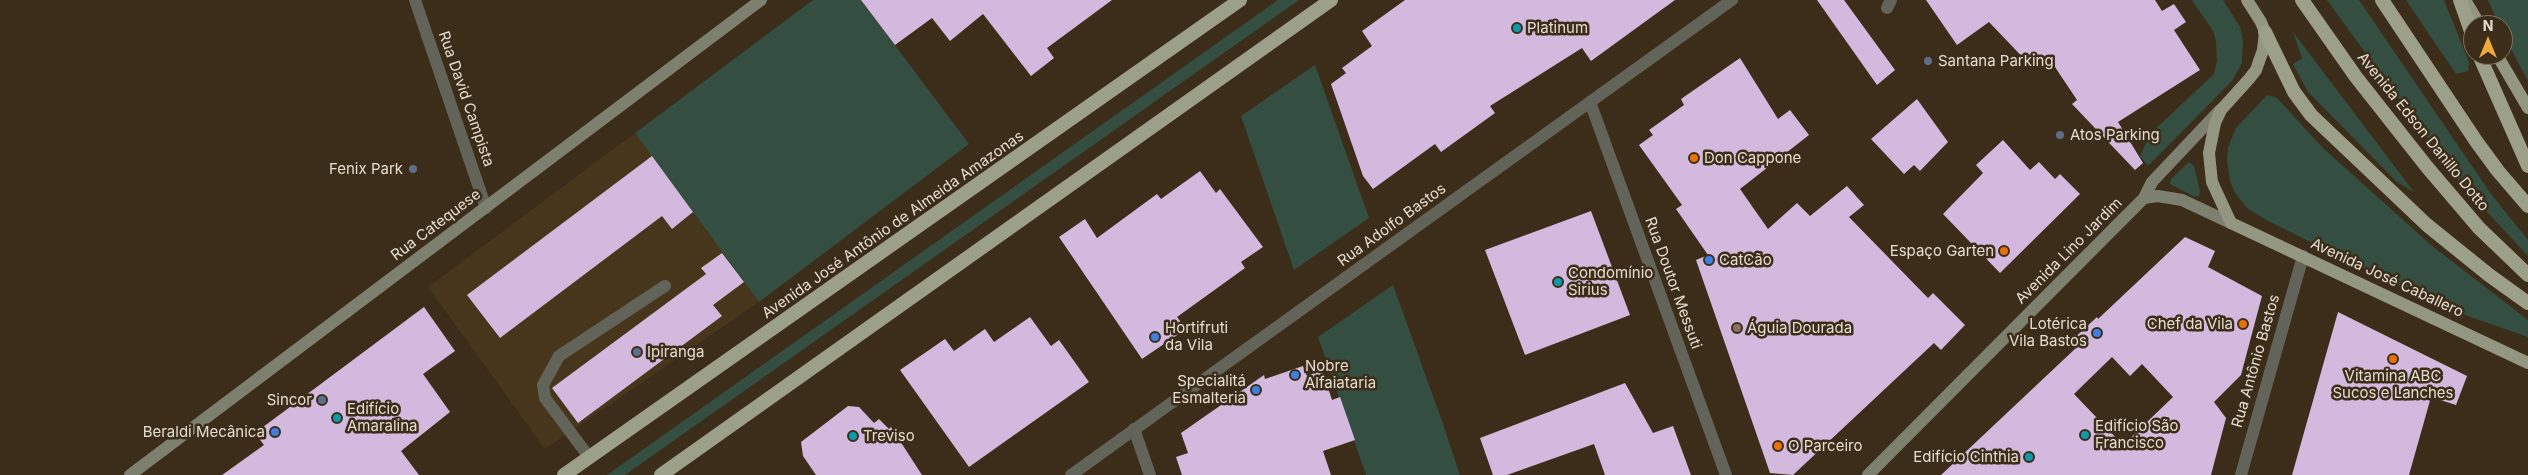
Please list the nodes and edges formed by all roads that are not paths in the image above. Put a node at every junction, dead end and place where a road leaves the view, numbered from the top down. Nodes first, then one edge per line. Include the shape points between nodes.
1 (415, 0) edge
2 (760, 0) edge
3 (1240, 0) edge
4 (1331, 0) edge
5 (1732, 0) edge
6 (2247, 0) edge
7 (2302, 0) edge
8 (2382, 0) edge
9 (2460, 0) edge
10 (2465, 0) edge
11 (2465, 15) edge
12 (2474, 15) edge
13 (2265, 32) junction
14 (2483, 65) edge
15 (2503, 65) edge
16 (1590, 102) junction
17 (2528, 108) edge
18 (2221, 110) junction
19 (2528, 166) edge
20 (2144, 198) junction
21 (2528, 206) edge
22 (486, 208) junction
23 (2231, 223) junction
24 (2302, 256) junction
25 (2528, 275) edge
26 (665, 286) dead end
27 (2528, 303) edge
28 (2528, 363) edge
29 (1134, 429) junction
30 (589, 458) junction
31 (130, 475) edge
32 (564, 475) edge
33 (661, 475) edge
34 (1071, 475) edge
35 (1150, 475) edge
36 (1726, 475) edge
37 (1868, 475) edge
38 (2241, 475) edge

1 - 22 street, Rua David Campista
2 - 22 main road, Rua Catequese
3 - 30 highway, Avenida José Antônio de Almeida Amazonas
4 - 33 highway
5 - 16 street, Rua Adolfo Bastos
6 - 13 main road
7 - 25 highway, Avenida Edson Danillo Dotto via 2356,77 2427,167 2479,228
8 - 21 highway via 2476,141
9 - 11 highway
10 - 12 main road
13 - 18 main road, Avenida Lino Jardim via 2256,70
13 - 27 highway via 2294,92 2311,116 2427,225
14 - 19 highway
15 - 17 main road
16 - 29 street, Rua Adolfo Bastos
16 - 36 street, Rua Doutor Messuti
18 - 20 main road, Avenida Lino Jardim via 2152,182
18 - 23 main road via 2211,138 2210,168 2217,197
20 - 23 main road, Avenida José Caballero via 2172,197
20 - 37 main road, Avenida Lino Jardim
22 - 31 main road, Rua Catequese
23 - 24 main road, Avenida José Caballero
24 - 28 main road, Avenida José Caballero
24 - 38 street, Rua Antônio Bastos
26 - 30 street via 559,356 544,385 545,398
29 - 34 street, Rua Adolfo Bastos
29 - 35 street
30 - 32 highway, Avenida José Antônio de Almeida Amazonas

